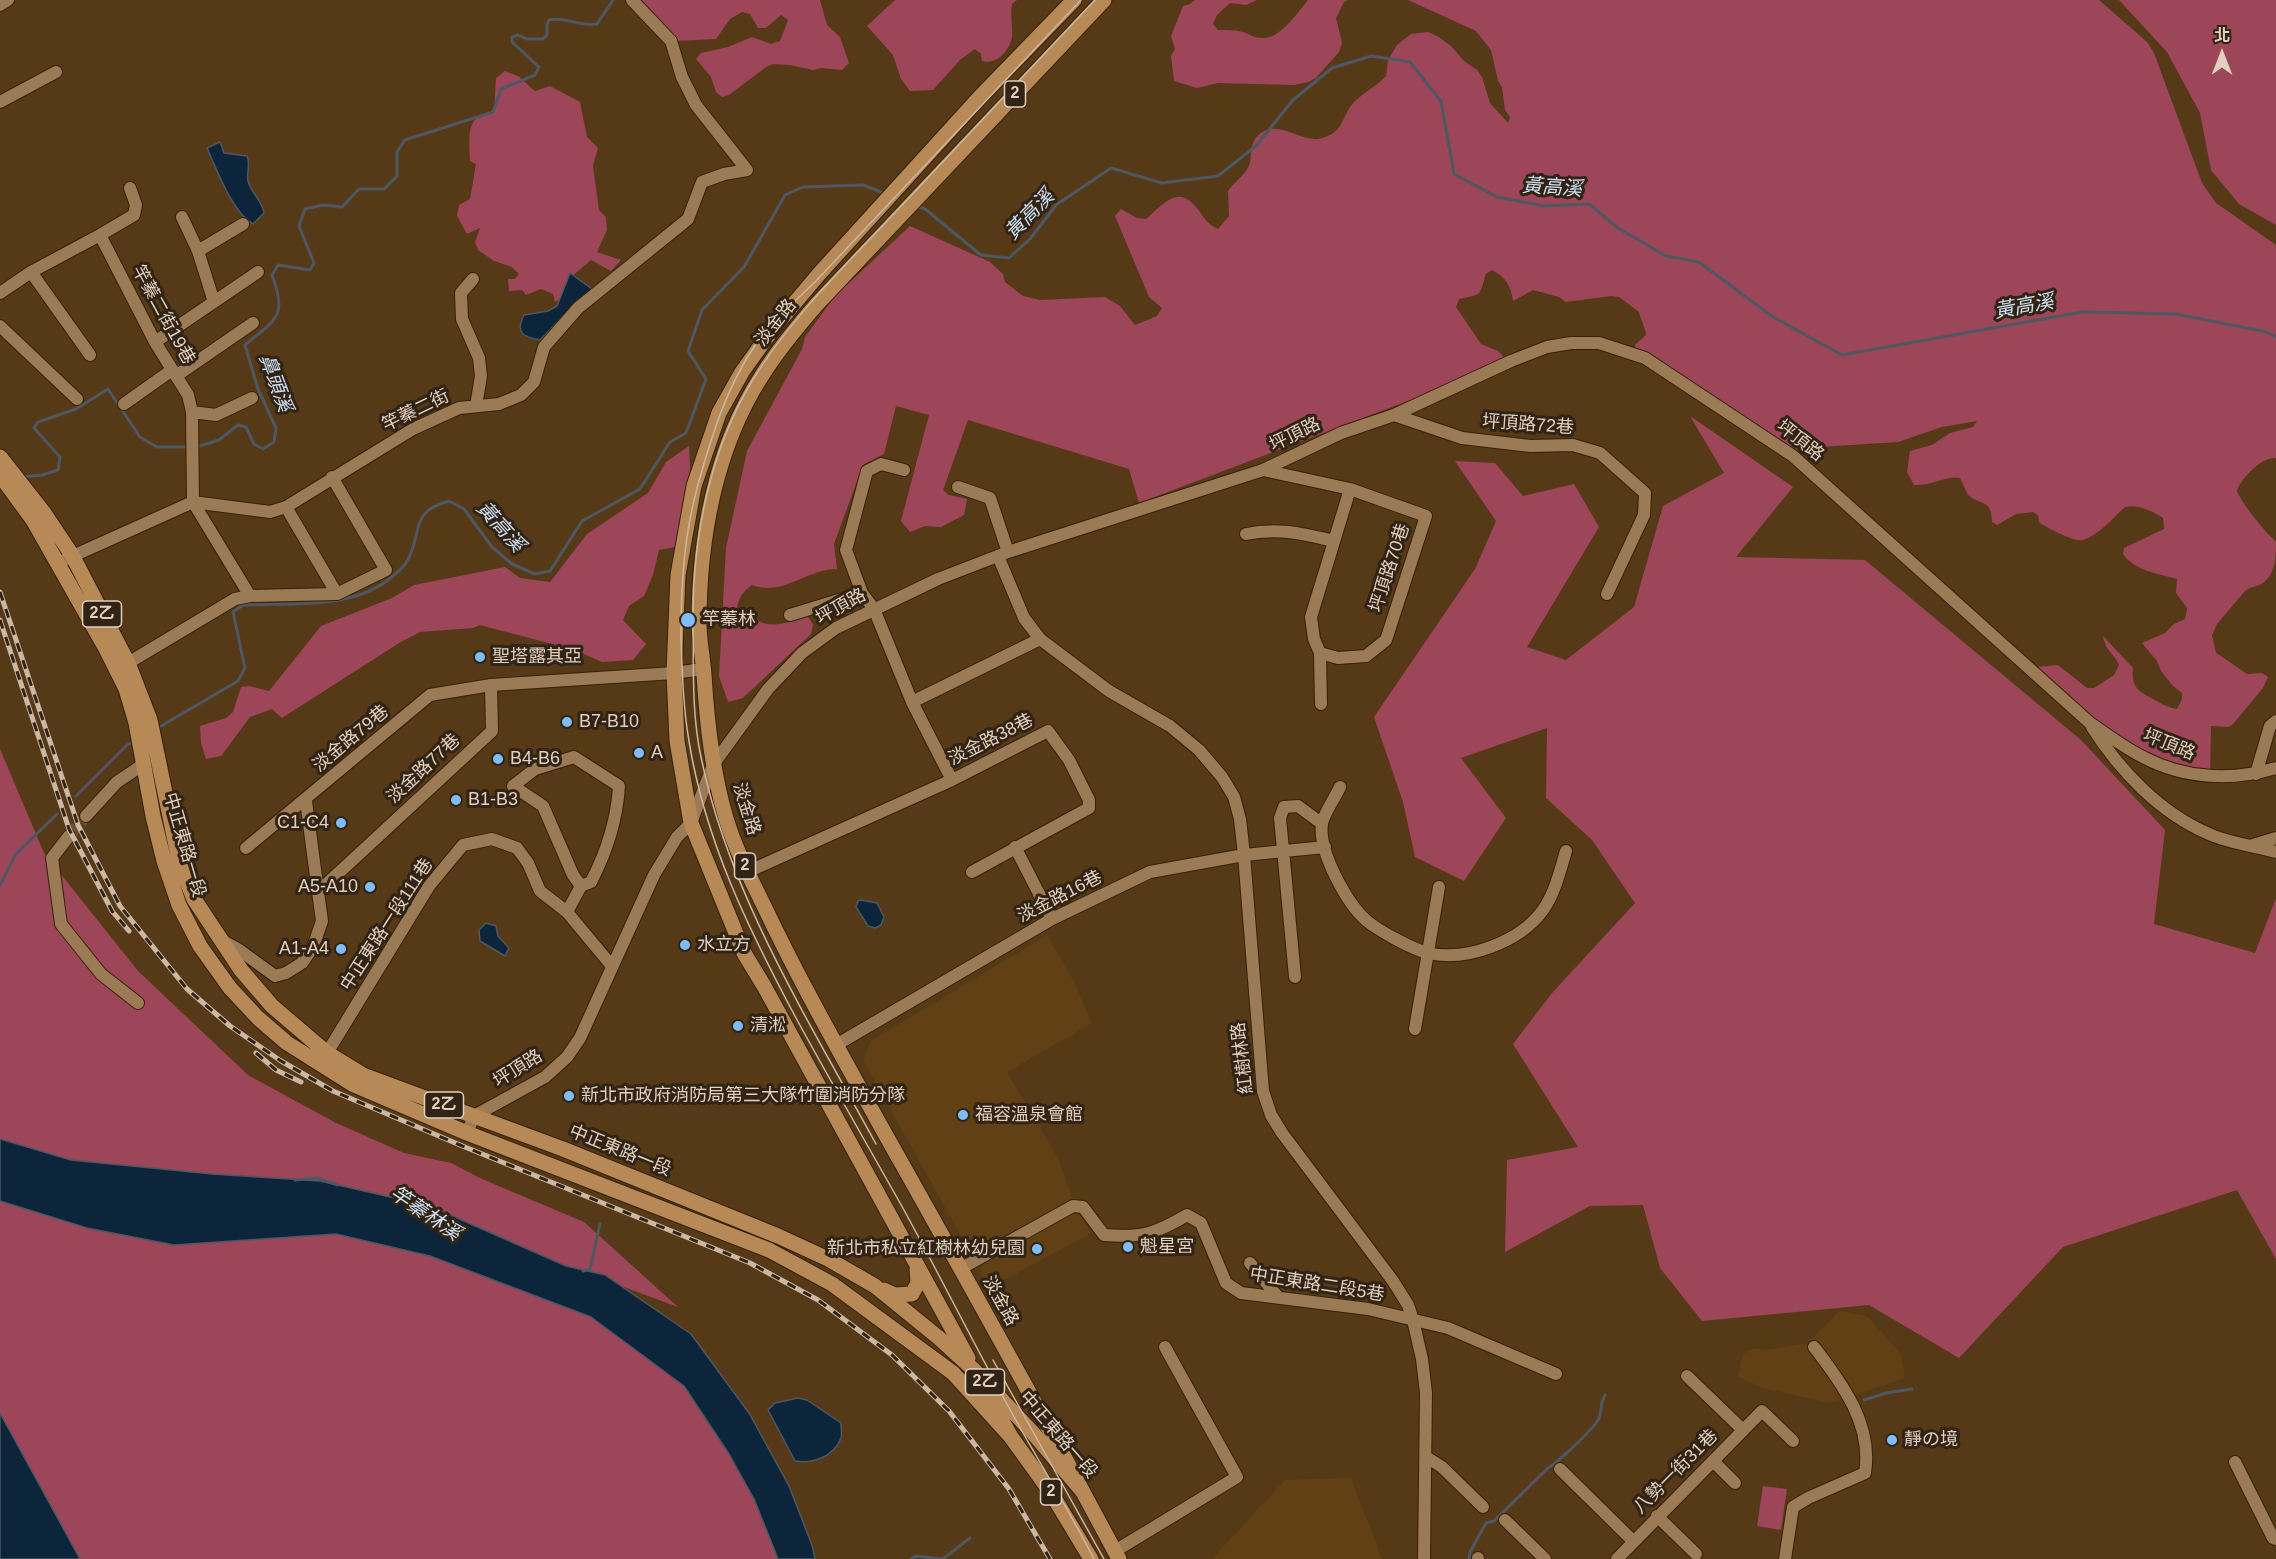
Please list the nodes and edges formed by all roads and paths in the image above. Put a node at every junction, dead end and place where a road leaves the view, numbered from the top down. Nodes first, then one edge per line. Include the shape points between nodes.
1 (8, 0) edge
2 (632, 0) edge
3 (1074, 0) edge
4 (1104, 0) edge
5 (0, 4) edge
6 (56, 72) dead end
7 (0, 102) edge
8 (130, 188) dead end
9 (182, 217) dead end
10 (243, 224) dead end
11 (100, 236) junction
12 (198, 251) junction
13 (31, 272) junction
14 (258, 272) dead end
15 (473, 279) dead end
16 (0, 293) edge
17 (214, 302) junction
18 (253, 323) dead end
19 (0, 326) edge
20 (154, 342) junction
21 (90, 355) dead end
22 (174, 373) junction
23 (252, 398) dead end
24 (77, 399) dead end
25 (124, 404) dead end
26 (476, 406) junction
27 (192, 412) junction
28 (1394, 415) junction
29 (2, 465) edge
30 (904, 470) dead end
31 (1263, 470) junction
32 (332, 477) junction
33 (958, 487) dead end
34 (1350, 489) junction
35 (193, 502) junction
36 (286, 507) junction
37 (38, 517) junction
38 (1246, 534) dead end
39 (1334, 541) junction
40 (1003, 554) junction
41 (72, 555) junction
42 (58, 563) junction
43 (862, 593) junction
44 (337, 594) junction
45 (1607, 594) dead end
46 (250, 596) junction
47 (874, 609) junction
48 (790, 615) dead end
49 (1040, 639) junction
50 (1320, 653) junction
51 (128, 663) junction
52 (703, 669) junction
53 (674, 673) junction
54 (491, 685) junction
55 (912, 702) junction
56 (1322, 705) dead end
57 (143, 721) junction
58 (2276, 721) edge
59 (2090, 723) junction
60 (144, 764) junction
61 (713, 765) junction
62 (2276, 768) edge
63 (2256, 774) junction
64 (952, 780) junction
65 (1340, 787) dead end
66 (306, 801) junction
67 (86, 816) tunnel mouth
68 (691, 823) junction
69 (1322, 823) junction
70 (69, 837) tunnel mouth
71 (2276, 838) edge
72 (2252, 846) junction
73 (1015, 847) junction
74 (1325, 847) junction
75 (246, 848) dead end
76 (1283, 851) junction
77 (1566, 851) dead end
78 (2276, 852) edge
79 (1244, 855) junction
80 (747, 872) junction
81 (972, 872) dead end
82 (581, 886) junction
83 (1439, 886) dead end
84 (318, 892) junction
85 (567, 912) junction
86 (1052, 919) junction
87 (220, 940) junction
88 (1428, 953) junction
89 (611, 965) junction
90 (1295, 976) dead end
91 (138, 1003) dead end
92 (1414, 1029) dead end
93 (836, 1045) junction
94 (327, 1053) junction
95 (474, 1116) junction
96 (467, 1133) junction
97 (915, 1260) junction
98 (1250, 1263) dead end
99 (960, 1269) junction
100 (874, 1286) junction
101 (1278, 1297) junction
102 (1413, 1320) junction
103 (1165, 1347) dead end
104 (1814, 1347) dead end
105 (974, 1370) junction
106 (1556, 1374) dead end
107 (1687, 1376) dead end
108 (1743, 1430) junction
109 (1011, 1437) junction
110 (1793, 1441) dead end
111 (1426, 1458) junction
112 (1713, 1461) junction
113 (2235, 1462) dead end
114 (1560, 1469) dead end
115 (1735, 1483) dead end
116 (1083, 1492) junction
117 (1483, 1507) dead end
118 (1657, 1516) junction
119 (1506, 1520) dead end
120 (2276, 1539) edge
121 (1634, 1541) junction
122 (1696, 1554) dead end
123 (1089, 1555) edge
124 (1117, 1555) edge
125 (1424, 1559) edge
126 (1545, 1559) edge
127 (1617, 1559) edge
128 (1785, 1559) edge

1 - 5 street
2 - 26 street, 竿蓁二街 via 671,41 696,105 747,170 702,182 688,219 578,308 544,347 534,382 521,395 499,404
3 - 53 main road, 淡金路 / 2 via 819,274 742,372 719,413 693,486 678,575
4 - 52 main road, 淡金路 / 2 via 817,304 759,379 724,452 715,489 702,560 699,626
6 - 7 street
8 - 11 street via 136,205 134,215
9 - 12 street
10 - 12 street
11 - 13 street
11 - 20 street, 竿蓁二街19巷
12 - 17 street
13 - 16 street
13 - 21 street
14 - 17 street
15 - 26 street via 461,293 462,320 479,358 481,376
17 - 20 street
18 - 22 street
19 - 24 street
20 - 22 street, 竿蓁二街19巷
22 - 25 street
22 - 27 street, 竿蓁二街19巷 via 188,395
23 - 27 street via 216,415
26 - 32 street, 竿蓁二街 via 459,408 413,429
27 - 35 street, 竿蓁二街19巷
28 - 31 street, 坪頂路 via 1341,433
28 - 45 street, 坪頂路72巷 via 1462,438 1530,446 1573,445 1600,453 1630,478 1646,493 1644,514
28 - 59 street, 坪頂路 via 1547,347 1599,343 1646,358 1793,456
29 - 37 main road, 2乙
30 - 43 street via 881,464 867,471 846,550
31 - 34 street, 坪頂路70巷
31 - 40 street, 坪頂路
32 - 36 street, 竿蓁二街
32 - 44 street via 386,570
33 - 40 street, 紅樹林路 via 990,498
34 - 39 street
34 - 50 street, 坪頂路70巷 via 1426,516 1386,640 1366,656 1338,658
35 - 36 street, 竿蓁二街 via 270,512
35 - 41 street
35 - 46 street
36 - 44 street
37 - 41 main road, 2乙
37 - 42 main road, 2乙
38 - 39 street via 1288,531
39 - 50 street via 1311,617
40 - 47 street, 坪頂路
40 - 49 street, 紅樹林路 via 1024,618
41 - 42 street
41 - 51 main road, 2乙
42 - 57 main road, 2乙
43 - 47 street
43 - 48 street
44 - 46 street
46 - 51 street via 235,599
47 - 55 street
47 - 61 street, 坪頂路 via 836,628 802,653 768,688
49 - 55 street
49 - 79 street, 紅樹林路 via 1108,691 1170,726 1199,750 1234,797
50 - 56 street
51 - 57 main road, 2乙
52 - 53 street
52 - 61 main road, 淡金路 / 2
53 - 54 street
53 - 68 main road, 淡金路 via 677,741
54 - 66 street, 淡金路79巷 via 430,695
54 - 84 street, 淡金路77巷 via 492,731
55 - 64 street
57 - 60 main road, 2乙
57 - 87 main road, 中正東路一段 / 2乙 via 160,770 180,865 194,899
58 - 63 street via 2270,726
59 - 63 street, 坪頂路 via 2145,759 2196,776
59 - 72 street via 2111,757 2168,812 2210,835
60 - 67 street via 117,782
60 - 96 main road, 中正東路一段 / 2乙 via 155,827 179,905 200,946 230,988 258,1018 319,1065 352,1084
61 - 68 street, 坪頂路
61 - 80 main road, 淡金路 / 2 via 726,819
62 - 63 street, 坪頂路
64 - 73 street, 淡金路38巷 via 1048,731 1072,758 1089,808
64 - 80 street, 淡金路38巷
65 - 69 street
66 - 75 street, 淡金路79巷
66 - 84 street
68 - 89 street, 坪頂路 via 677,837 654,875
68 - 97 main road, 淡金路 via 744,953
69 - 74 street
69 - 76 street via 1298,806 1284,807 1280,818
70 - 91 street via 52,858 61,924 101,974
71 - 72 street
72 - 78 street
73 - 81 street, 淡金路38巷
73 - 86 street
74 - 76 street, 淡金路16巷
74 - 88 street via 1332,872 1367,921
76 - 79 street, 淡金路16巷
76 - 90 street
77 - 88 street via 1556,887 1542,911 1521,933 1462,955
79 - 86 street, 淡金路16巷 via 1150,872
79 - 102 street, 紅樹林路 via 1262,1081 1271,1115 1393,1281
80 - 93 main road, 淡金路 / 2
82 - 82 street via 543,806 513,786 535,769 573,757 619,786 617,813 603,858 591,882
82 - 85 street
83 - 88 street
84 - 87 street via 322,921 313,947 302,963 286,973 275,976
85 - 89 street, 中正東路一段111巷
85 - 94 street, 中正東路一段111巷 via 540,891 517,848 492,838 463,845 429,886
86 - 93 street, 淡金路16巷
87 - 94 main road, 中正東路一段 / 2乙 via 272,1006
88 - 92 street
89 - 95 street, 坪頂路 via 580,1038 567,1058 545,1077
93 - 99 main road, 淡金路 / 2
94 - 95 main road, 中正東路一段 / 2乙 via 363,1075
95 - 96 street
95 - 100 main road, 中正東路一段 / 2乙 via 778,1236 828,1258
96 - 109 main road, 中正東路一段 / 2乙 via 770,1251 804,1268 855,1298 953,1373
97 - 100 main road via 918,1283 912,1294 895,1295
97 - 105 main road, 淡金路
98 - 101 street
99 - 101 street, 中正東路二段5巷 via 1073,1206 1083,1207 1104,1234 1122,1236 1159,1232 1187,1215 1201,1223 1227,1283 1241,1293
99 - 116 main road, 淡金路 / 2
100 - 105 main road, 中正東路一段 / 2乙
101 - 102 street, 中正東路二段5巷 via 1368,1309
102 - 106 street, 中正東路二段5巷 via 1448,1328
102 - 111 street, 紅樹林路 via 1426,1393
103 - 124 street via 1237,1478
104 - 128 street via 1844,1386 1863,1431 1868,1458 1865,1473 1793,1507
105 - 109 main road, 2
105 - 116 main road, 中正東路一段 / 2乙
107 - 108 street
108 - 110 street, 八勢一街31巷 via 1762,1411
108 - 112 street, 八勢一街31巷
109 - 123 main road, 中正東路一段 / 2
111 - 117 street via 1442,1467
111 - 125 street, 紅樹林路
112 - 115 street
112 - 118 street, 八勢一街31巷
113 - 120 street
114 - 121 street
116 - 124 main road, 中正東路一段 / 2
118 - 121 street, 八勢一街31巷
118 - 122 street
119 - 126 street
121 - 127 street, 八勢一街31巷

